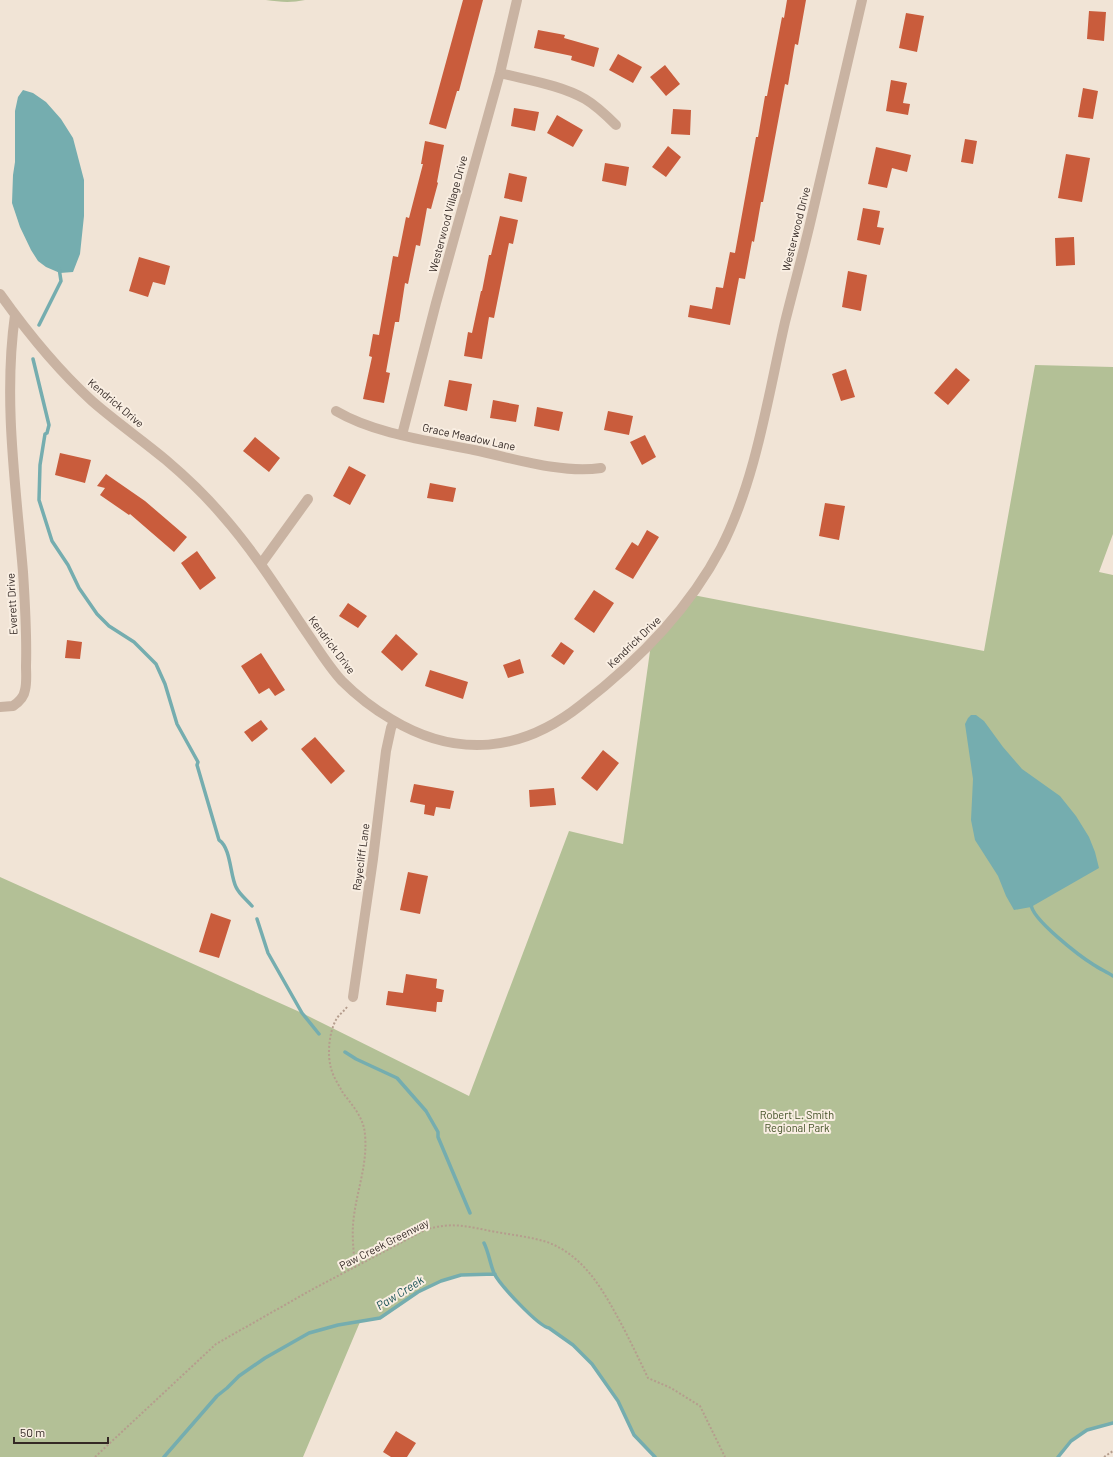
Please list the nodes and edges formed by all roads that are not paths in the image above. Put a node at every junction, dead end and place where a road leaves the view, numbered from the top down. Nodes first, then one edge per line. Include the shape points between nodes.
1 (517, 0) edge
2 (862, 0) edge
3 (500, 73) junction
4 (616, 124) dead end
5 (0, 294) edge
6 (15, 315) junction
7 (336, 411) dead end
8 (402, 435) junction
9 (752, 464) joint
10 (601, 468) dead end
11 (308, 499) dead end
12 (261, 564) junction
13 (0, 707) edge
14 (394, 721) junction
15 (353, 997) road end

1 - 3 street, Westerwood Village Drive
2 - 9 street, Westerwood Drive
3 - 4 street via 570,92 601,110
3 - 8 street, Westerwood Village Drive
5 - 6 street, Kendrick Drive
6 - 12 street, Kendrick Drive via 93,402 167,461 196,488 223,516
6 - 13 street, Everett Drive via 9,385 27,651 25,690 19,703
7 - 8 street, Grace Meadow Lane via 350,420
8 - 10 street, Grace Meadow Lane via 574,470
9 - 14 street, Kendrick Drive via 739,509 721,548 693,595 651,644 572,713 542,731 498,745 462,745 427,736
11 - 12 street
12 - 14 street, Kendrick Drive via 341,679
14 - 15 street, Rayecliff Lane via 386,751

